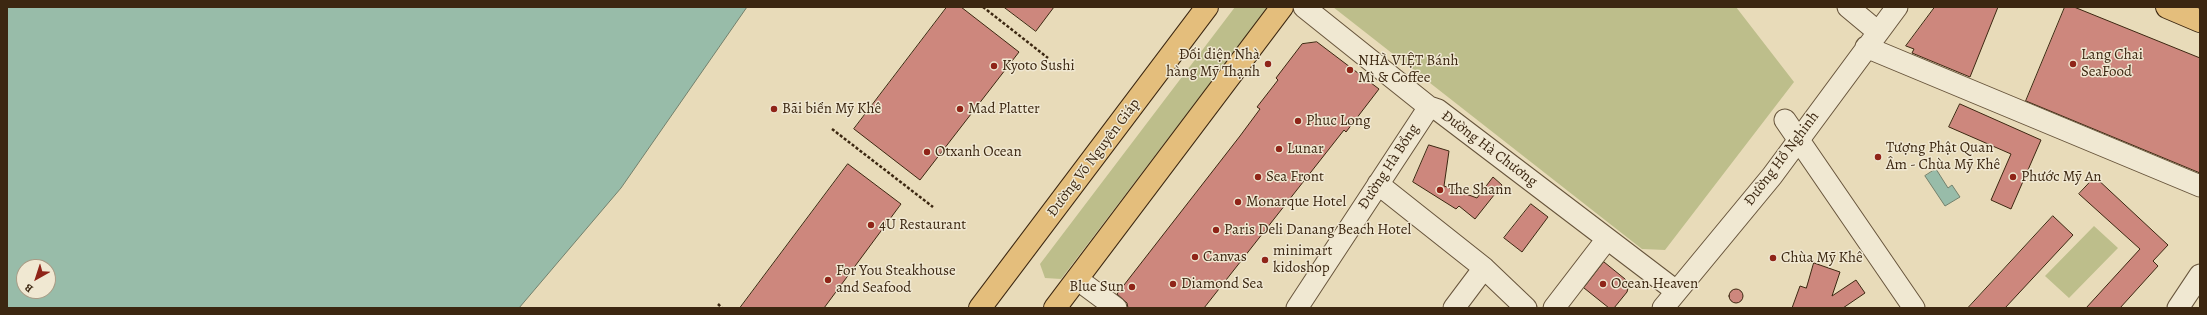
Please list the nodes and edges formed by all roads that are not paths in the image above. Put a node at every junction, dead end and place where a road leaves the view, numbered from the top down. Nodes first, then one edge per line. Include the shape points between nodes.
1 (1207, 7) edge
2 (1282, 7) edge
3 (1304, 7) edge
4 (1848, 7) edge
5 (1897, 7) edge
6 (2167, 7) edge
7 (2200, 21) edge
8 (1872, 39) junction
9 (1437, 106) junction
10 (1785, 120) dead end
11 (1800, 140) junction
12 (1378, 184) junction
13 (2200, 186) edge
14 (1606, 238) junction
15 (1484, 268) junction
16 (2200, 275) edge
17 (1077, 278) junction
18 (1676, 291) junction
19 (985, 306) edge
20 (1055, 308) edge
21 (1116, 308) edge
22 (1297, 308) edge
23 (1454, 308) edge
24 (1526, 308) edge
25 (1554, 308) edge
26 (1663, 308) edge
27 (1914, 308) edge
28 (2178, 308) edge

1 - 19 main road, Đường Võ Nguyên Giáp
2 - 17 main road
3 - 9 street, Đường Hà Chương
4 - 8 street
5 - 8 street, Đường Hồ Nghinh
6 - 7 main road
8 - 11 street, Đường Hồ Nghinh
8 - 13 street
9 - 12 street, Đường Hà Bổng
9 - 14 street, Đường Hà Chương
10 - 11 street
11 - 18 street, Đường Hồ Nghinh
11 - 27 street
12 - 15 street
12 - 22 street, Đường Hà Bổng
14 - 18 street, Đường Hà Chương
14 - 25 street
15 - 23 street
15 - 24 street
16 - 28 street
17 - 20 main road
17 - 21 street
18 - 26 street, Đường Hồ Nghinh

